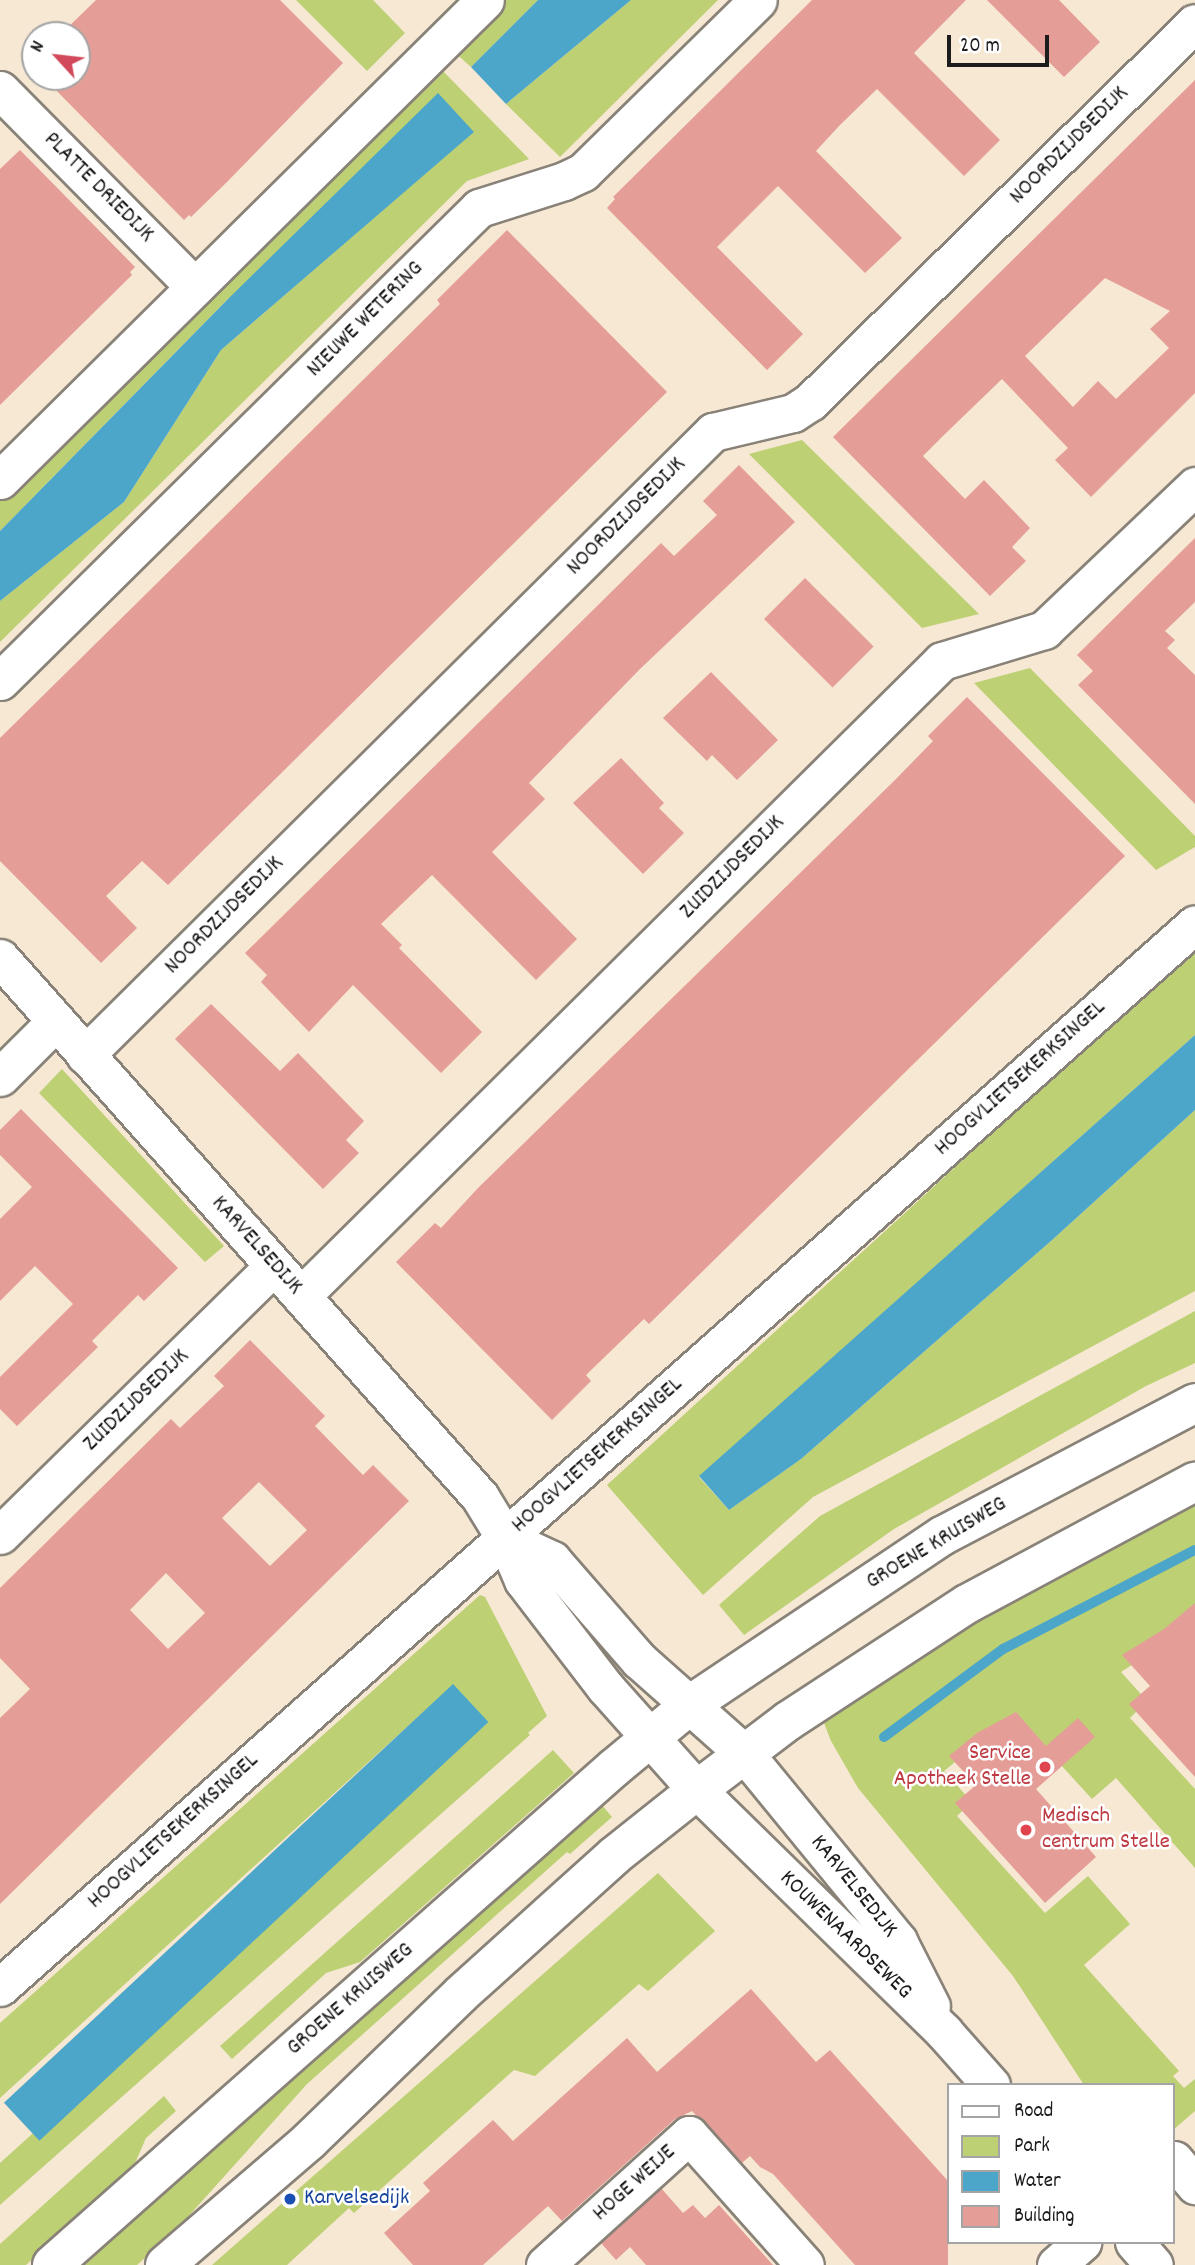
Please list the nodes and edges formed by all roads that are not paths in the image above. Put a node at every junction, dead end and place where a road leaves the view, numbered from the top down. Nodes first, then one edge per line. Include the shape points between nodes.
1 (485, 0) edge
2 (758, 0) edge
3 (1195, 23) edge
4 (0, 90) edge
5 (195, 287) junction
6 (0, 480) edge
7 (1195, 486) edge
8 (0, 681) edge
9 (1195, 924) edge
10 (0, 958) edge
11 (56, 1021) junction
12 (85, 1055) junction
13 (0, 1077) edge
14 (274, 1266) junction
15 (300, 1296) junction
16 (1195, 1404) edge
17 (1195, 1482) edge
18 (0, 1535) edge
19 (505, 1538) junction
20 (691, 1704) junction
21 (650, 1736) junction
22 (745, 1754) junction
23 (697, 1790) junction
24 (0, 1987) edge
25 (944, 2032) junction
26 (989, 2083) edge
27 (1080, 2244) edge
28 (1136, 2244) edge
29 (52, 2265) edge
30 (165, 2265) edge
31 (545, 2265) edge
32 (805, 2265) edge
33 (1056, 2265) edge
34 (1154, 2265) edge

1 - 5 street
2 - 8 street, NIEUWE WETERING via 583,172 479,208
3 - 12 street, NOORDZIJDSEDIJK via 810,402 793,414 713,432
4 - 5 street, PLATTE DRIEDIJK
5 - 6 street
7 - 15 street, ZUIDZIJDSEDIJK via 1044,630 942,661
9 - 19 street, HOOGVLIETSEKERKSINGEL
10 - 11 street, KARVELSEDIJK
11 - 12 street, KARVELSEDIJK
11 - 13 street
12 - 14 street, KARVELSEDIJK
14 - 15 street, KARVELSEDIJK
14 - 18 street, ZUIDZIJDSEDIJK
15 - 19 street, KARVELSEDIJK via 480,1497
16 - 20 main road, GROENE KRUISWEG via 942,1536
17 - 22 main road via 967,1604
19 - 20 street via 552,1560 639,1660
19 - 21 street, KARVELSEDIJK via 523,1580 606,1688
19 - 24 street, HOOGVLIETSEKERKSINGEL
20 - 21 main road, GROENE KRUISWEG
20 - 22 street
21 - 23 street
21 - 29 main road, GROENE KRUISWEG
22 - 23 main road
22 - 25 street, KARVELSEDIJK via 898,1941
23 - 25 street, KOUWENAARDSEWEG
23 - 30 main road via 614,1856 461,1994 309,2141
25 - 26 street, KOUWENAARDSEWEG
27 - 33 street
28 - 34 street
31 - 32 street, HOGE WEIJE via 689,2135

